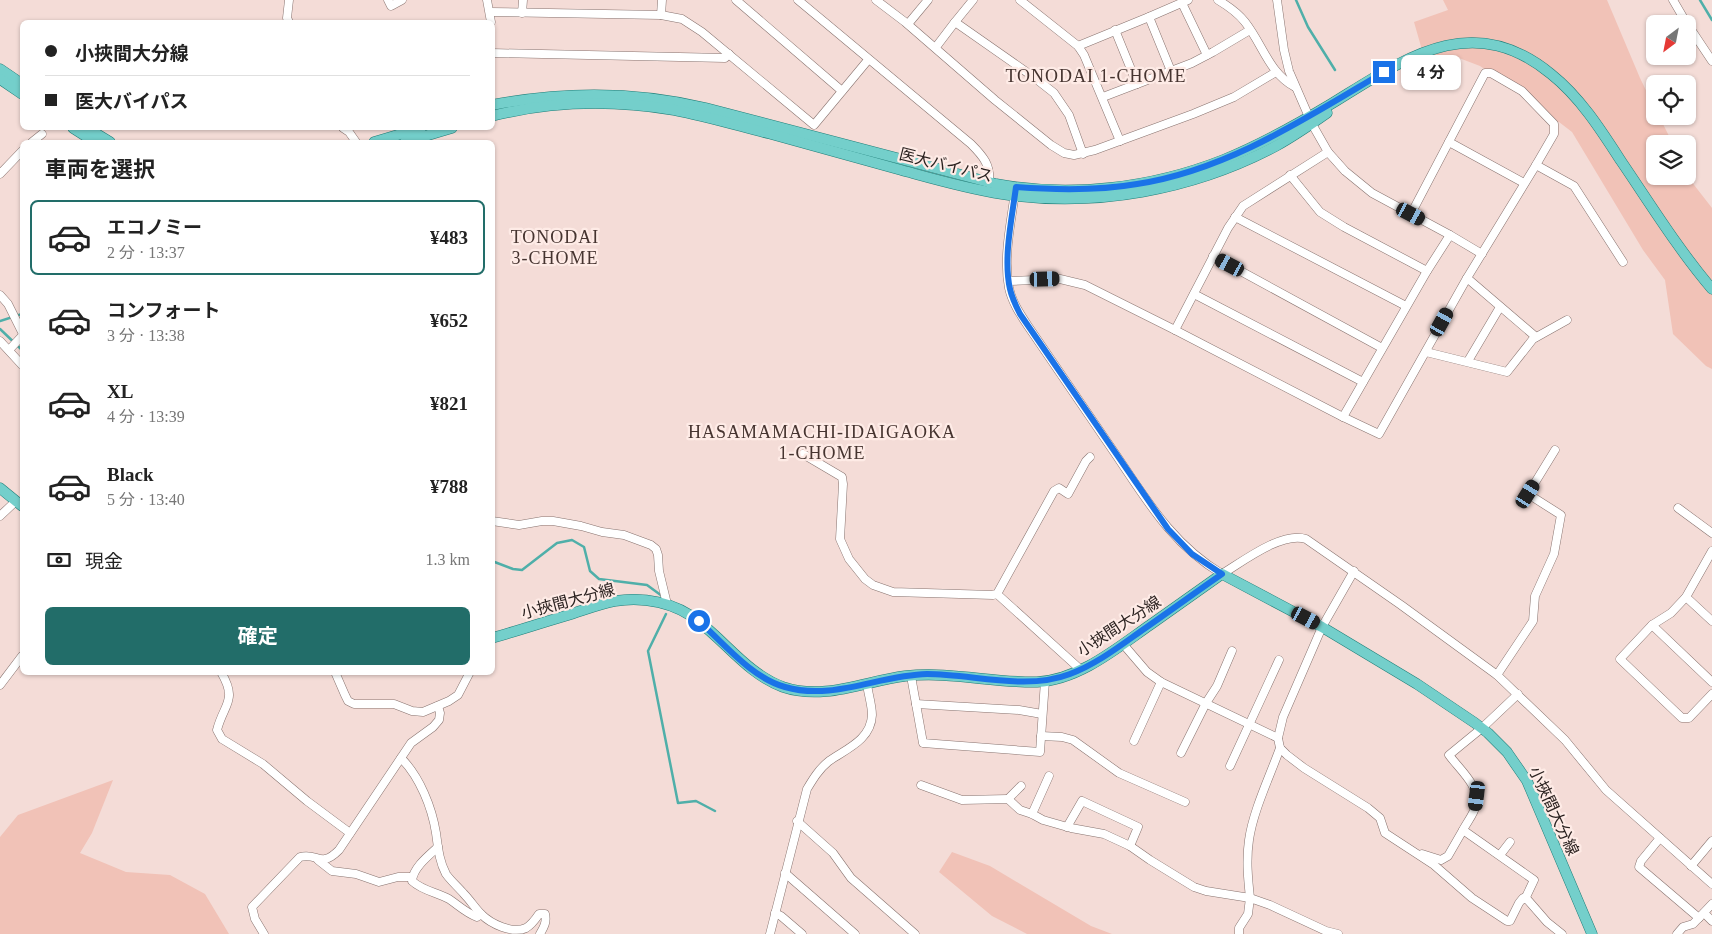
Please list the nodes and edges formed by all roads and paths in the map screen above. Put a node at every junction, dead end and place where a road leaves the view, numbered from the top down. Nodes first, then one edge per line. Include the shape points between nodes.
1 (289, 0) edge
2 (388, 0) edge
3 (402, 0) edge
4 (487, 0) edge
5 (523, 0) edge
6 (662, 0) edge
7 (736, 0) edge
8 (798, 0) edge
9 (876, 0) edge
10 (928, 0) edge
11 (973, 0) edge
12 (1020, 0) edge
13 (1218, 0) edge
14 (1277, 0) edge
15 (1673, 0) edge
16 (1185, 1) edge
17 (490, 12) junction
18 (522, 13) junction
19 (661, 15) junction
20 (1682, 15) edge
21 (1149, 18) junction
22 (289, 20) edge
23 (491, 20) edge
24 (955, 22) junction
25 (908, 24) junction
26 (1115, 30) junction
27 (1250, 30) junction
28 (1696, 37) edge
29 (1078, 46) junction
30 (936, 47) junction
31 (1703, 47) junction
32 (495, 53) edge
33 (729, 54) junction
34 (1208, 55) junction
35 (1712, 56) edge
36 (868, 60) junction
37 (1712, 61) edge
38 (0, 69) edge
39 (1172, 71) junction
40 (1276, 72) junction
41 (0, 79) edge
42 (20, 83) edge
43 (1137, 84) junction
44 (1295, 87) junction
45 (842, 90) junction
46 (20, 93) edge
47 (1102, 97) junction
48 (495, 105) edge
49 (495, 115) edge
50 (1311, 120) junction
51 (76, 130) edge
52 (90, 130) edge
53 (346, 130) edge
54 (414, 130) edge
55 (445, 130) edge
56 (42, 134) dead end
57 (34, 140) edge
58 (93, 140) edge
59 (107, 140) edge
60 (355, 140) edge
61 (381, 140) edge
62 (412, 140) edge
63 (1120, 141) junction
64 (1449, 142) junction
65 (1328, 152) junction
66 (20, 153) edge
67 (1083, 154) junction
68 (1536, 165) junction
69 (0, 174) edge
70 (1290, 175) junction
71 (989, 183) junction
72 (1524, 183) junction
73 (1015, 191) junction
74 (1411, 214) junction
75 (1235, 217) junction
76 (1450, 235) junction
77 (1482, 254) junction
78 (1213, 256) junction
79 (1622, 262) dead end
80 (1427, 271) junction
81 (1467, 278) junction
82 (1009, 281) junction
83 (1712, 289) edge
84 (1194, 294) junction
85 (0, 295) edge
86 (1406, 306) junction
87 (1500, 307) junction
88 (1568, 320) dead end
89 (20, 328) edge
90 (1176, 330) junction
91 (1536, 337) junction
92 (20, 340) edge
93 (0, 341) edge
94 (1382, 348) junction
95 (10, 349) junction
96 (1426, 352) junction
97 (1468, 361) junction
98 (20, 362) edge
99 (1362, 382) junction
100 (1343, 417) junction
101 (1556, 450) dead end
102 (803, 454) dead end
103 (1090, 457) dead end
104 (0, 488) edge
105 (19, 501) edge
106 (1678, 508) dead end
107 (0, 516) edge
108 (495, 521) edge
109 (1712, 533) edge
110 (1711, 557) edge
111 (1354, 572) junction
112 (1222, 574) junction
113 (997, 594) junction
114 (1686, 597) junction
115 (667, 604) junction
116 (1712, 621) edge
117 (1652, 625) junction
118 (1322, 627) junction
119 (495, 637) edge
120 (1123, 644) junction
121 (1232, 651) dead end
122 (20, 659) edge
123 (1279, 660) dead end
124 (1080, 670) junction
125 (223, 675) edge
126 (336, 675) edge
127 (468, 675) edge
128 (1497, 675) junction
129 (912, 676) junction
130 (1045, 681) junction
131 (1161, 682) junction
132 (1712, 682) edge
133 (867, 684) junction
134 (0, 685) edge
135 (1518, 694) junction
136 (1712, 694) edge
137 (916, 704) junction
138 (1206, 704) junction
139 (438, 706) junction
140 (1042, 714) junction
141 (1248, 724) junction
142 (1482, 728) junction
143 (1041, 736) junction
144 (1278, 738) junction
145 (1134, 741) dead end
146 (1280, 748) junction
147 (1181, 753) dead end
148 (401, 758) junction
149 (1230, 766) dead end
150 (1049, 776) dead end
151 (921, 785) dead end
152 (1021, 786) dead end
153 (1008, 799) junction
154 (1185, 802) dead end
155 (1032, 814) junction
156 (798, 822) junction
157 (1067, 827) junction
158 (1463, 830) junction
159 (350, 833) junction
160 (1660, 838) junction
161 (1510, 842) dead end
162 (1712, 842) edge
163 (1130, 846) junction
164 (438, 848) junction
165 (1415, 852) junction
166 (1500, 855) junction
167 (316, 858) junction
168 (1691, 866) junction
169 (785, 873) junction
170 (412, 877) junction
171 (1712, 884) edge
172 (1250, 898) junction
173 (1525, 899) junction
174 (1712, 904) edge
175 (775, 913) junction
176 (481, 914) junction
177 (1702, 915) junction
178 (1712, 921) edge
179 (907, 927) junction
180 (264, 934) edge
181 (540, 934) edge
182 (770, 934) edge
183 (802, 934) edge
184 (855, 934) edge
185 (900, 934) edge
186 (915, 934) edge
187 (1239, 934) edge
188 (1338, 934) edge
189 (1562, 934) edge
190 (1592, 934) edge
191 (1677, 934) edge

1 - 22 street
2 - 3 street via 391,6
4 - 17 street
5 - 18 street
6 - 19 street
7 - 45 street
8 - 36 street
9 - 25 street
10 - 25 street
11 - 24 street
12 - 29 street
13 - 27 street via 1236,12
14 - 44 street via 1286,59
15 - 20 street
16 - 21 street
16 - 34 street
17 - 18 street
17 - 23 street
18 - 19 street
19 - 33 street via 690,23
21 - 26 street
21 - 39 street
24 - 30 street
24 - 67 street via 1054,93 1070,115
25 - 30 street
26 - 29 street
26 - 43 street
27 - 34 street
27 - 40 street
28 - 31 street
29 - 47 street
30 - 67 street via 1051,145 1064,153
31 - 35 street
31 - 37 street
32 - 33 street via 725,58
33 - 45 street via 814,125
34 - 39 street
36 - 45 street
36 - 71 street via 983,156 989,167
38 - 42 main road
39 - 43 street
40 - 44 street
40 - 63 street via 1234,97
41 - 46 main road
43 - 47 street
44 - 50 street
47 - 63 street
48 - 71 main road, 医大バイパス via 535,98 584,95 642,96 677,101
49 - 73 main road, 医大バイパス via 577,104 658,108 718,120 943,181
50 - 65 street
50 - 73 main road, 医大バイパス via 1280,144 1234,165 1164,188 1099,197 1054,198
50 - 83 main road, 医大バイパス via 1346,100 1372,79 1417,54 1462,43 1500,45 1527,57 1550,73 1580,103 1684,255
51 - 58 main road
52 - 59 main road
53 - 60 street
54 - 61 main road
55 - 62 main road
56 - 57 street
63 - 67 street
64 - 68 street via 1485,73 1491,73 1522,91 1554,124 1554,134
64 - 72 street
64 - 74 street
65 - 70 street
65 - 74 street via 1372,193
66 - 69 street
68 - 72 street
68 - 79 street via 1574,186
70 - 75 street via 1243,206
70 - 80 street via 1320,212
71 - 73 main road, 医大バイパス
72 - 77 street
73 - 82 street via 1008,249
74 - 76 street
75 - 78 street
75 - 86 street
76 - 77 street
76 - 80 street
77 - 81 street
78 - 84 street
78 - 94 street
80 - 86 street
81 - 87 street
81 - 96 street
82 - 90 street via 1060,278 1072,281
82 - 112 street via 1011,295 1020,314 1160,519 1192,554
84 - 90 street
84 - 99 street
85 - 89 street
86 - 94 street
87 - 91 street
87 - 97 street
88 - 91 street
90 - 100 street
91 - 97 street via 1507,372
92 - 95 street
93 - 95 street
94 - 99 street
95 - 98 street
96 - 97 street
96 - 100 street via 1379,434
99 - 100 street
101 - 128 street via 1528,494 1561,515 1554,554 1535,596 1534,621
102 - 113 street via 842,477 840,539 849,560 864,579 893,592
103 - 113 street via 1068,494 1059,488 1054,491
104 - 105 main road
105 - 107 street
106 - 109 street
108 - 115 street via 518,525 553,521 624,535 651,545 658,555
110 - 114 street
111 - 112 street via 1300,537 1269,546
111 - 118 street
111 - 128 street
112 - 118 main road, 小挾間大分線
112 - 120 main road, 小挾間大分線
113 - 124 street
114 - 116 street
114 - 117 street via 1671,613
115 - 119 main road, 小挾間大分線 via 646,600 616,601
115 - 133 main road, 小挾間大分線 via 699,621 760,676 784,687 821,692
117 - 132 street
117 - 136 street via 1620,659 1682,718 1689,718
118 - 142 main road, 小挾間大分線 via 1417,684
118 - 144 street via 1283,717
120 - 124 main road, 小挾間大分線
120 - 131 street
121 - 138 street
122 - 134 street
123 - 141 street
124 - 130 main road, 小挾間大分線
125 - 159 street via 230,694 217,730 222,739 260,761
126 - 139 street via 344,695 354,704 394,704 423,712
127 - 139 street via 458,695
128 - 135 street
129 - 130 main road, 小挾間大分線
129 - 133 main road, 小挾間大分線
129 - 137 street
130 - 140 street
131 - 138 street
131 - 145 street
133 - 156 street via 872,715 868,729 859,742 816,774 807,789
135 - 142 street
135 - 160 street via 1565,740 1606,790
137 - 140 street
137 - 143 street via 922,743 1040,752
138 - 141 street
138 - 147 street
139 - 148 street via 438,720 411,743
140 - 143 street
141 - 144 street
141 - 149 street
142 - 158 street via 1449,755 1477,796 1476,807
142 - 190 main road, 小挾間大分線 via 1506,752 1527,781
143 - 154 street via 1073,740 1119,773
144 - 146 street
146 - 165 street via 1304,768 1368,808 1380,818 1385,833
146 - 172 street via 1249,839
148 - 159 street
148 - 164 street via 429,805
150 - 155 street
151 - 153 street via 962,800
152 - 153 street
153 - 155 street via 1020,810
155 - 157 street
156 - 169 street
156 - 179 street via 833,853 851,878
157 - 163 street via 1104,834
157 - 163 street via 1082,801 1138,827
158 - 165 street via 1448,856 1441,860
158 - 166 street
159 - 167 street via 332,857
160 - 168 street
160 - 177 street via 1639,867
161 - 166 street
162 - 168 street
163 - 172 street via 1194,887
164 - 170 street
164 - 176 street via 446,873
165 - 173 street via 1506,921
166 - 173 street via 1534,880
167 - 170 street via 332,870 380,882
167 - 180 street via 300,857 252,907 254,918
168 - 171 street
169 - 175 street
169 - 184 street
170 - 176 street via 412,881 424,890 448,899 476,917
172 - 187 street via 1248,914
172 - 188 street
173 - 189 street
174 - 177 street
175 - 182 street
175 - 183 street
176 - 181 street via 494,924 516,931 524,929 539,914 545,914
177 - 178 street
177 - 191 street
179 - 185 street
179 - 186 street

